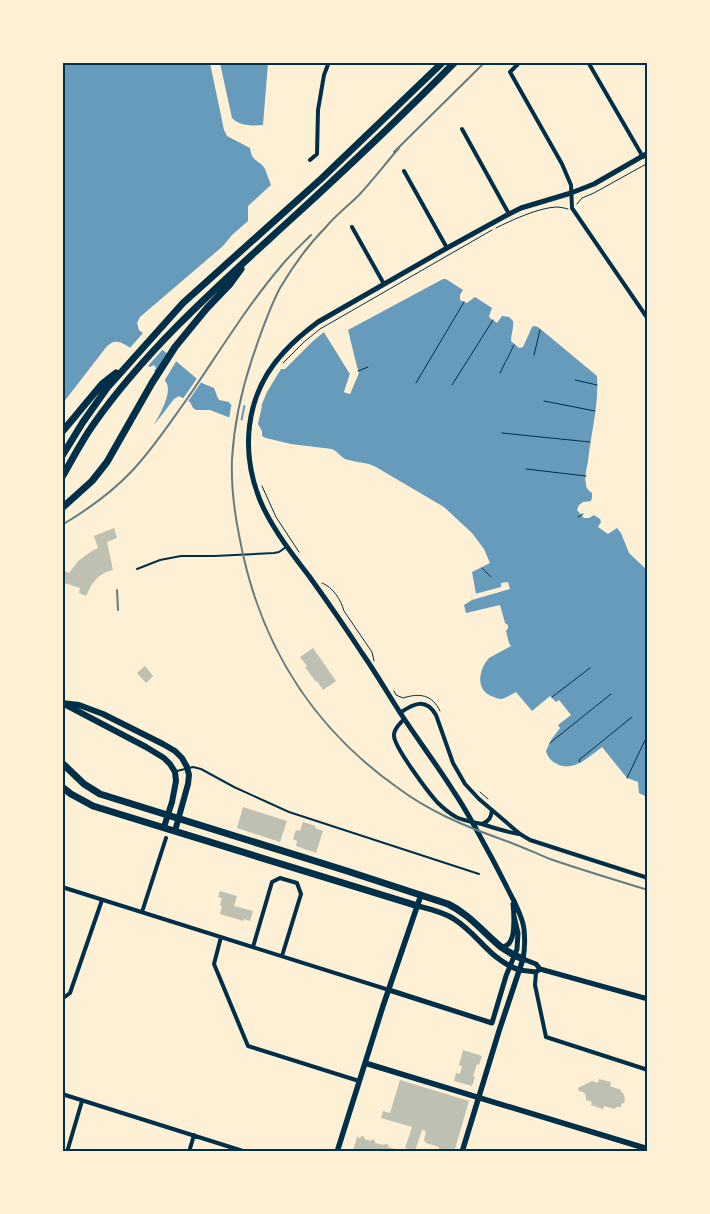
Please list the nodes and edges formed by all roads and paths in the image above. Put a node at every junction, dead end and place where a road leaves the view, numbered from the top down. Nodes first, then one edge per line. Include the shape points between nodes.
1 (328, 62) edge
2 (443, 62) edge
3 (455, 62) edge
4 (520, 62) edge
5 (588, 62) edge
6 (462, 130) dead end
7 (645, 155) edge
8 (310, 160) dead end
9 (648, 163) edge
10 (404, 171) dead end
11 (572, 193) junction
12 (572, 208) junction
13 (509, 214) junction
14 (352, 227) dead end
15 (448, 248) junction
16 (250, 256) junction
17 (384, 284) junction
18 (464, 302) dead end
19 (648, 319) edge
20 (493, 320) dead end
21 (540, 330) dead end
22 (514, 345) dead end
23 (534, 355) dead end
24 (129, 362) junction
25 (368, 367) dead end
26 (279, 368) dead end
27 (358, 370) dead end
28 (500, 374) dead end
29 (575, 380) dead end
30 (416, 383) dead end
31 (452, 384) dead end
32 (598, 385) dead end
33 (544, 401) dead end
34 (595, 411) dead end
35 (62, 432) edge
36 (502, 433) dead end
37 (590, 442) dead end
38 (62, 456) edge
39 (526, 469) dead end
40 (586, 476) dead end
41 (62, 477) edge
42 (261, 484) dead end
43 (62, 508) edge
44 (583, 514) dead end
45 (578, 517) dead end
46 (287, 547) junction
47 (298, 551) dead end
48 (482, 568) dead end
49 (137, 569) dead end
50 (491, 577) dead end
51 (320, 582) dead end
52 (374, 661) dead end
53 (590, 668) dead end
54 (392, 688) dead end
55 (611, 694) dead end
56 (552, 697) dead end
57 (400, 713) junction
58 (441, 713) dead end
59 (632, 717) dead end
60 (404, 719) junction
61 (648, 734) edge
62 (550, 743) dead end
63 (598, 745) junction
64 (601, 748) dead end
65 (580, 762) dead end
66 (62, 763) edge
67 (187, 767) junction
68 (174, 772) junction
69 (627, 778) dead end
70 (62, 788) edge
71 (480, 792) dead end
72 (493, 804) dead end
73 (492, 810) junction
74 (168, 816) junction
75 (178, 819) junction
76 (482, 824) junction
77 (164, 828) junction
78 (175, 831) junction
79 (520, 834) junction
80 (166, 838) dead end
81 (479, 874) dead end
82 (648, 878) edge
83 (62, 887) edge
84 (421, 895) junction
85 (102, 900) junction
86 (513, 901) junction
87 (418, 906) junction
88 (142, 912) junction
89 (514, 916) junction
90 (221, 937) junction
91 (253, 947) junction
92 (502, 947) junction
93 (515, 955) junction
94 (282, 956) junction
95 (523, 959) junction
96 (510, 967) junction
97 (519, 970) junction
98 (538, 971) junction
99 (389, 990) junction
100 (62, 999) edge
101 (648, 1000) edge
102 (492, 1023) junction
103 (501, 1026) junction
104 (365, 1063) junction
105 (648, 1070) edge
106 (359, 1081) junction
107 (62, 1094) edge
108 (479, 1098) junction
109 (82, 1101) junction
110 (194, 1135) junction
111 (637, 1149) edge
112 (648, 1149) edge
113 (67, 1152) edge
114 (189, 1152) edge
115 (246, 1152) edge
116 (337, 1152) edge
117 (462, 1152) edge

1 - 8 street via 318,110 317,154
2 - 24 highway via 322,180 183,303
3 - 16 highway via 328,186
4 - 11 street via 510,72 562,164
5 - 7 street
6 - 13 street
7 - 11 street
9 - 12 path via 582,198
10 - 15 street
11 - 12 street
11 - 13 street
12 - 19 street
12 - 26 path via 557,207 536,212 494,229 320,330
13 - 15 street
14 - 17 street
15 - 17 street
16 - 41 highway via 166,338 113,398
16 - 43 highway via 175,347 107,462 92,481
17 - 46 street via 318,322 292,344 268,373 254,404 248,430 253,479 270,520
18 - 30 path
20 - 31 path
21 - 23 path
22 - 28 path
24 - 35 highway via 102,384
24 - 38 highway via 83,422
25 - 27 path
29 - 32 path
33 - 34 path
36 - 37 path
39 - 40 path
42 - 47 path via 276,517
44 - 45 path
46 - 49 lane via 274,553 181,556
46 - 57 street via 363,654
48 - 50 path
51 - 52 path via 329,585 372,652
53 - 56 path
54 - 58 path via 403,698 422,695 432,699
55 - 62 path
57 - 60 street
57 - 73 street via 416,704 432,708 459,775
59 - 63 path
60 - 76 street via 393,738 428,792 460,819
60 - 86 street via 455,792
61 - 69 path
63 - 64 path
63 - 65 path
66 - 74 highway via 100,794
67 - 68 lane
67 - 68 main road via 175,751 141,732 79,705 62,703 158,754
67 - 75 main road via 188,784
67 - 81 lane via 201,769 289,812
68 - 74 main road via 175,790
70 - 77 highway via 93,806
71 - 72 path
73 - 76 street via 491,817
73 - 79 street
74 - 75 highway
74 - 77 main road
75 - 78 main road
75 - 84 highway
76 - 79 street
77 - 78 highway
78 - 87 highway
79 - 82 street
80 - 88 street
83 - 85 street
84 - 87 main road
84 - 92 highway via 457,908
85 - 88 street
85 - 100 street via 70,993
86 - 89 street
86 - 95 street via 524,928
87 - 96 main road via 454,919
87 - 99 main road
88 - 90 street
89 - 92 street via 511,940
89 - 93 street via 518,933
90 - 91 street
90 - 106 street via 214,964 248,1046
91 - 94 street
91 - 94 street via 272,882 280,878 297,884 301,894
92 - 93 highway
93 - 95 highway
93 - 96 street
94 - 99 street
95 - 97 main road
95 - 98 street via 536,964
96 - 97 main road
96 - 102 street
97 - 98 street
97 - 103 main road
98 - 101 street
98 - 105 street via 535,985 546,1037
99 - 102 street
99 - 104 main road
102 - 103 street
103 - 108 main road
104 - 106 main road
104 - 108 main road
106 - 116 main road
107 - 109 street
108 - 111 main road
108 - 117 main road
109 - 110 street
109 - 113 street
110 - 114 street
110 - 115 street
111 - 112 main road

